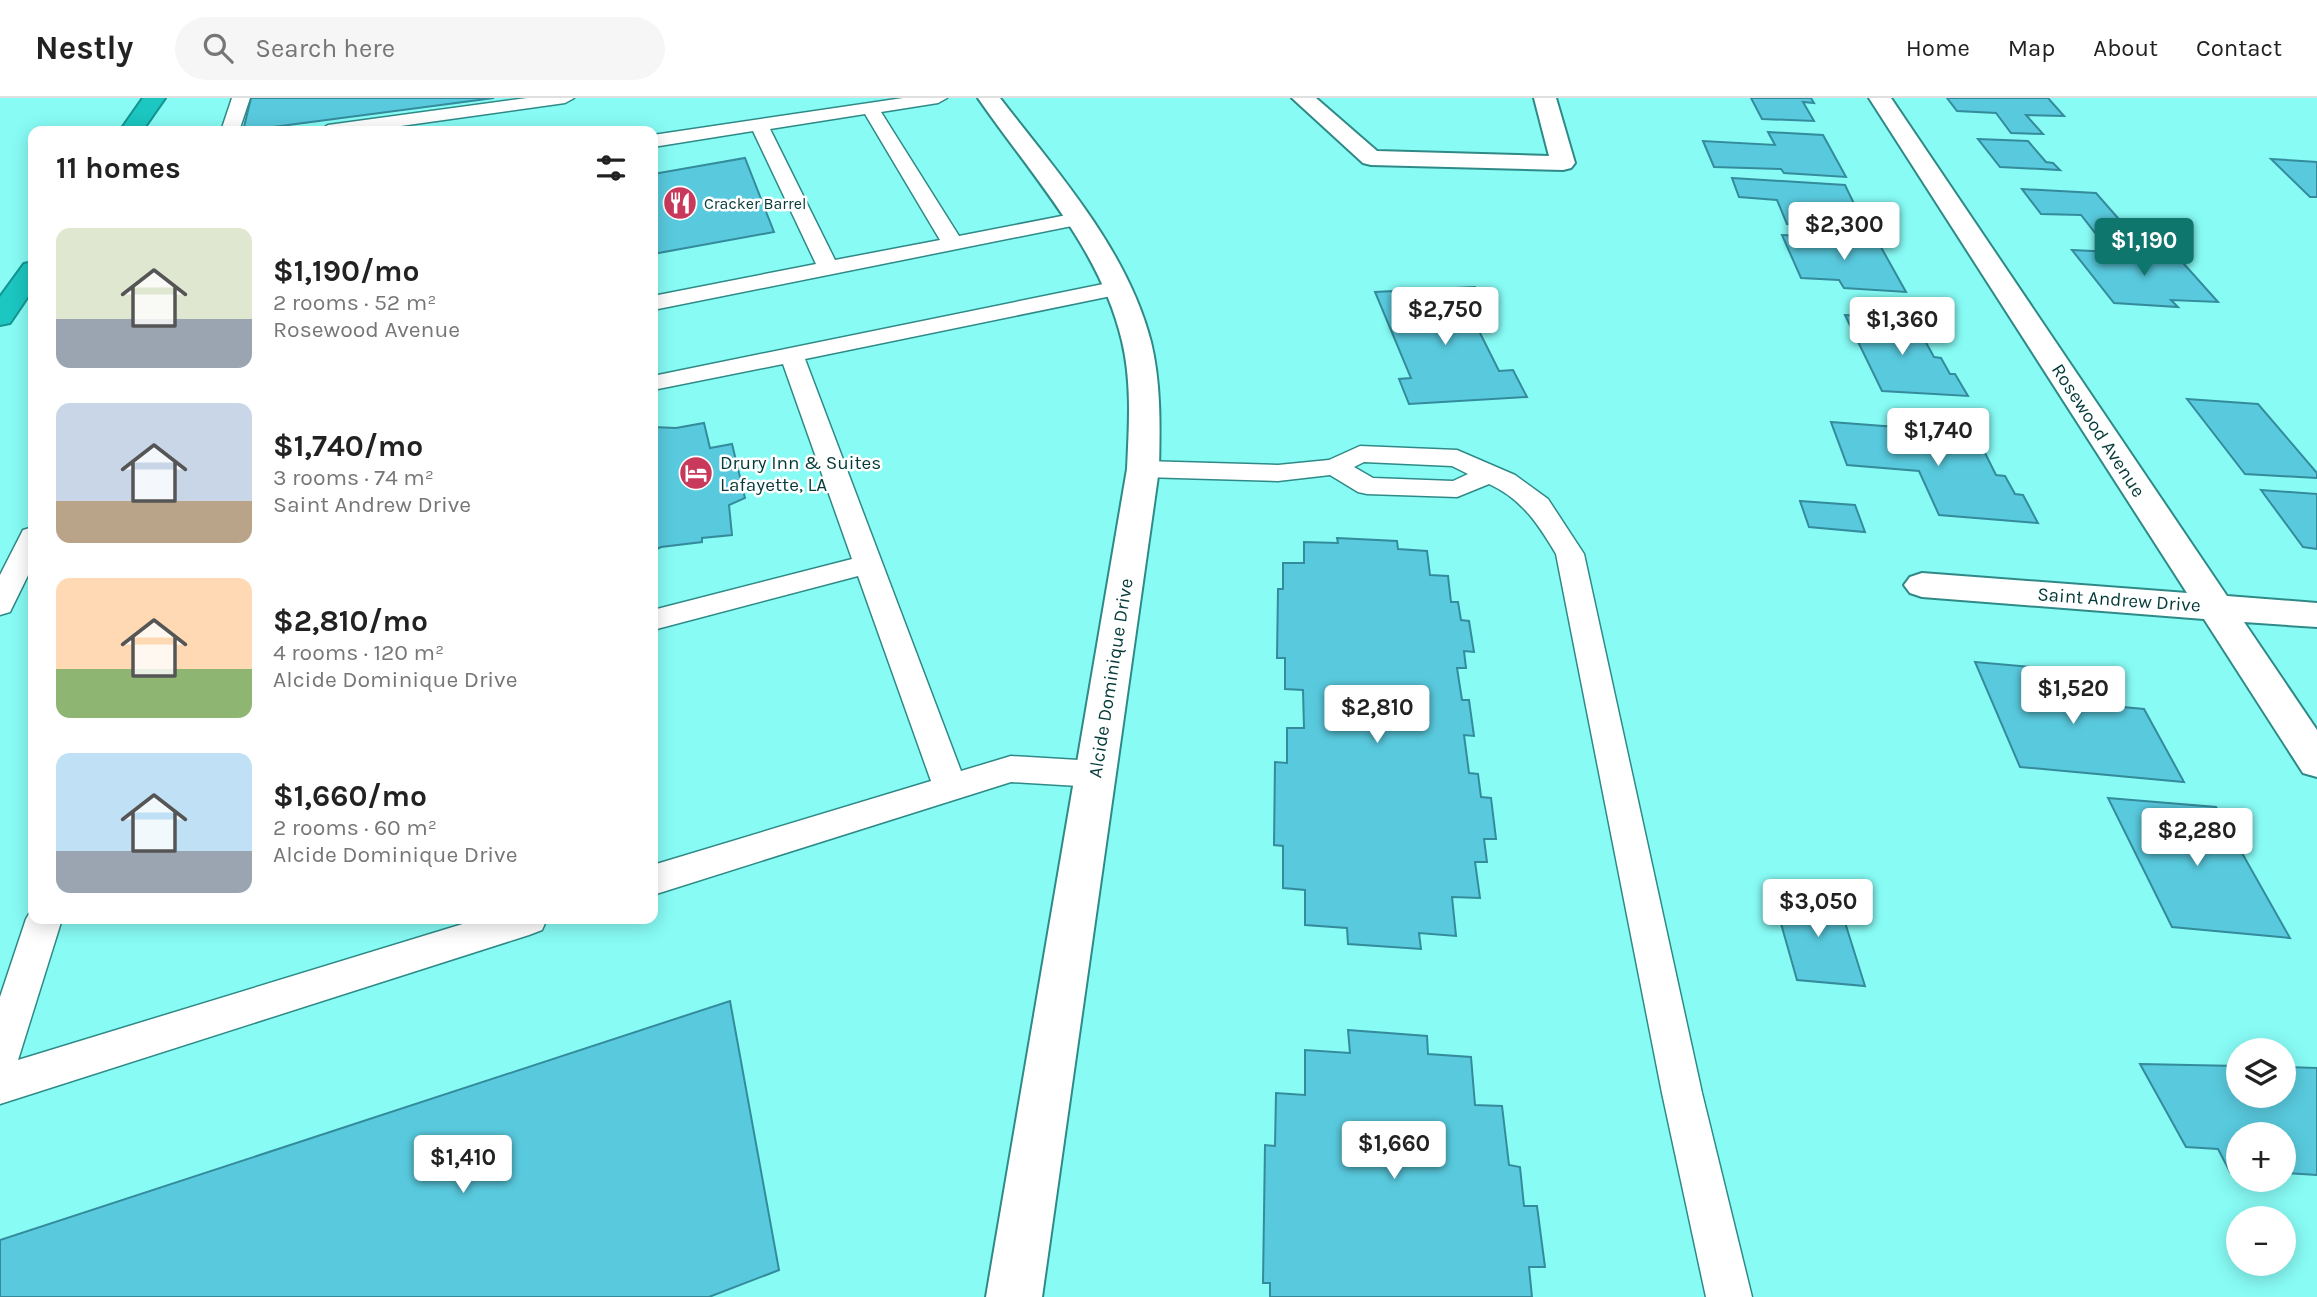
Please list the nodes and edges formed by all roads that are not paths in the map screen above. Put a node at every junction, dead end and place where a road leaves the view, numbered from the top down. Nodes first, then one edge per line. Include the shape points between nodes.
1 (154, 98) edge
2 (242, 98) edge
3 (565, 98) edge
4 (938, 98) edge
5 (989, 98) edge
6 (1303, 98) edge
7 (1545, 98) edge
8 (1880, 98) edge
9 (870, 108) junction
10 (759, 124) junction
11 (134, 126) edge
12 (232, 126) edge
13 (364, 126) edge
14 (658, 140) edge
15 (1077, 219) junction
16 (952, 242) junction
17 (829, 270) junction
18 (28, 277) edge
19 (1118, 288) junction
20 (658, 302) edge
21 (0, 317) edge
22 (792, 356) junction
23 (658, 382) edge
24 (1143, 469) junction
25 (28, 547) edge
26 (868, 564) junction
27 (1922, 585) dead end
28 (2214, 605) junction
29 (0, 606) edge
30 (2317, 615) edge
31 (658, 619) edge
32 (2317, 762) edge
33 (1096, 774) junction
34 (950, 787) junction
35 (658, 878) edge
36 (42, 924) edge
37 (513, 924) edge
38 (0, 1057) edge
39 (0, 1085) edge
40 (1014, 1297) edge
41 (1729, 1297) edge

1 - 11 highway
2 - 12 lane
3 - 13 lane
4 - 9 lane
5 - 15 street, Alcide Dominique Drive
6 - 7 street via 1371,158 1563,163
8 - 28 street, Rosewood Avenue
9 - 10 lane
9 - 16 lane
10 - 14 lane
10 - 17 lane
15 - 16 lane
15 - 19 street, Alcide Dominique Drive
16 - 17 lane
17 - 20 lane
18 - 21 highway
19 - 22 lane
19 - 24 street, Alcide Dominique Drive via 1136,340 1146,413
22 - 23 lane
22 - 26 lane
24 - 33 street, Alcide Dominique Drive
24 - 41 lane via 1278,473 1335,467 1367,486 1457,489 1489,474 1516,485 1541,506 1570,554
25 - 29 lane
26 - 31 lane
26 - 34 lane
27 - 28 street, Saint Andrew Drive
28 - 30 street, Saint Andrew Drive
28 - 32 street, Rosewood Avenue
33 - 34 lane via 1011,769
33 - 40 street, Alcide Dominique Drive
34 - 35 lane
36 - 38 lane
37 - 39 lane

